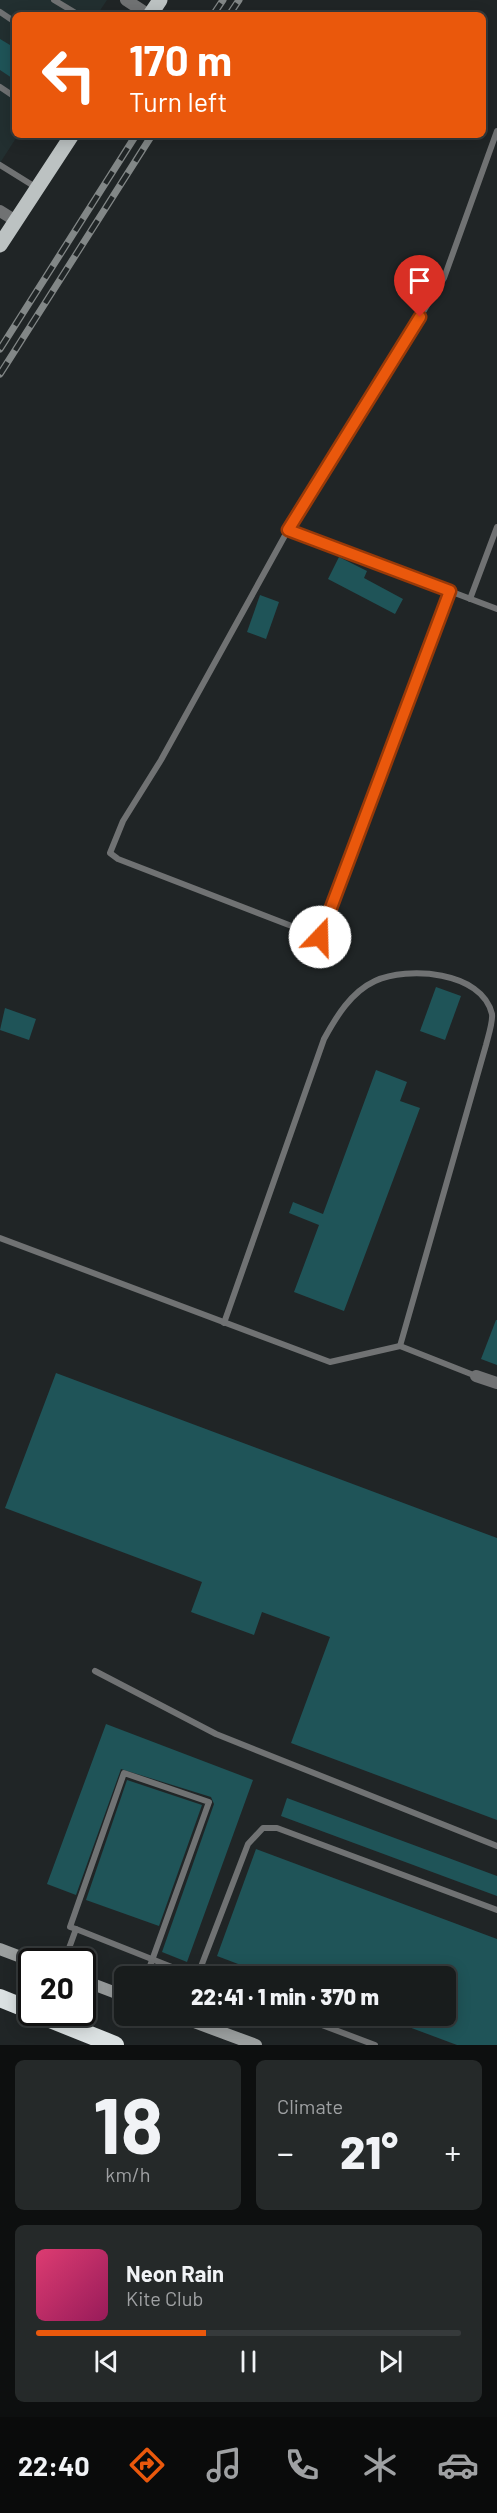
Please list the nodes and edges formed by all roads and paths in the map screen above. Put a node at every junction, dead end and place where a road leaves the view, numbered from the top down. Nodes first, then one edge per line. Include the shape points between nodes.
1 (54, 0) edge
2 (126, 0) edge
3 (74, 12) edge
4 (144, 12) edge
5 (497, 130) edge
6 (70, 138) edge
7 (0, 165) edge
8 (37, 188) junction
9 (0, 211) edge
10 (16, 220) junction
11 (0, 244) edge
12 (497, 527) edge
13 (288, 530) junction
14 (450, 591) junction
15 (470, 599) junction
16 (497, 609) edge
17 (0, 1239) edge
18 (224, 1323) junction
19 (400, 1346) junction
20 (476, 1376) joint
21 (497, 1383) edge
22 (95, 1671) dead end
23 (497, 1846) edge
24 (497, 1910) edge
25 (76, 1929) junction
26 (69, 1948) edge
27 (0, 1949) edge
28 (18, 1956) edge
29 (152, 1960) junction
30 (150, 1966) edge
31 (96, 1985) edge
32 (114, 1992) edge
33 (0, 1998) edge
34 (18, 2006) edge
35 (68, 2026) edge
36 (205, 2026) edge
37 (324, 2026) edge
38 (350, 2036) junction
39 (116, 2045) edge
40 (256, 2045) edge
41 (347, 2045) edge
42 (375, 2045) edge

1 - 3 lane
2 - 4 street
5 - 13 lane via 444,278
6 - 8 main road
7 - 8 lane
8 - 10 main road
9 - 10 street
10 - 11 main road
12 - 15 lane
13 - 14 lane
13 - 14 lane via 123,821 110,853 118,860 320,937
14 - 15 lane
15 - 16 lane
17 - 18 lane
18 - 19 lane via 330,1362
18 - 19 lane via 324,1039 337,1014 375,981 425,973 452,977 471,986 483,997 492,1015
19 - 20 lane
20 - 21 street
22 - 23 lane via 216,1734
24 - 29 lane via 277,1828 263,1828 248,1844 196,1977
25 - 26 lane
25 - 29 lane
25 - 29 lane via 70,1927 124,1773 209,1802
27 - 28 main road
29 - 30 lane
31 - 32 main road
33 - 34 highway
35 - 39 highway
36 - 40 main road
37 - 38 lane
38 - 41 lane
38 - 42 lane

